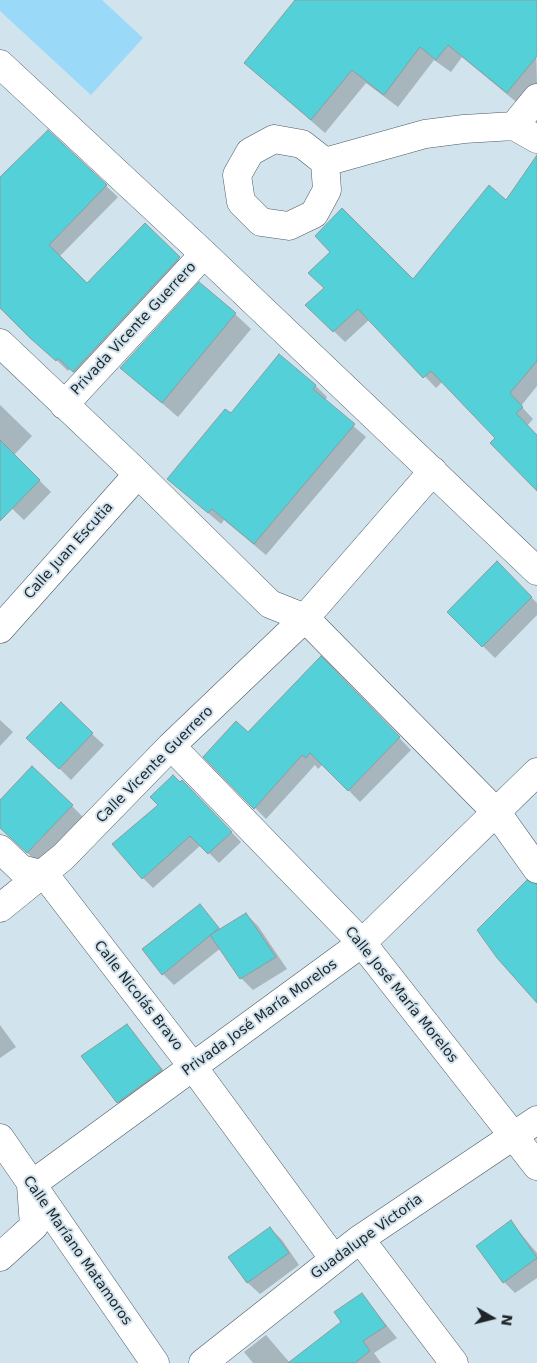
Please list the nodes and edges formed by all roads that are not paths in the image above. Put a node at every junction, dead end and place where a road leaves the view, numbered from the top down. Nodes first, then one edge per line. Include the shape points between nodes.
1 (0, 64) edge
2 (537, 98) edge
3 (525, 133) edge
4 (325, 162) dead end
5 (204, 254) junction
6 (2, 347) edge
7 (64, 404) junction
8 (432, 471) junction
9 (138, 474) junction
10 (537, 571) edge
11 (305, 618) junction
12 (0, 629) edge
13 (171, 746) junction
14 (537, 772) edge
15 (497, 813) junction
16 (0, 848) edge
17 (537, 869) edge
18 (44, 875) junction
19 (0, 908) edge
20 (362, 943) junction
21 (193, 1067) junction
22 (537, 1120) edge
23 (513, 1137) junction
24 (0, 1138) edge
25 (537, 1166) edge
26 (31, 1185) junction
27 (360, 1240) junction
28 (0, 1257) edge
29 (334, 1259) junction
30 (218, 1358) edge
31 (155, 1363) edge
32 (454, 1363) edge

1 - 5 street
2 - 3 street
3 - 4 street via 464,129 425,134
5 - 7 street, Privada Vicente Guerrero
5 - 8 street
6 - 7 street
7 - 9 street
8 - 10 street
8 - 11 street, Calle Vicente Guerrero
9 - 11 street via 270,604
9 - 12 street, Calle Juan Escutia
11 - 13 street, Calle Vicente Guerrero
11 - 15 street
13 - 18 street, Calle Vicente Guerrero
13 - 20 street, Calle José María Morelos
14 - 15 street, Privada José María Morelos
15 - 17 street
15 - 20 street, Privada José María Morelos
16 - 18 street via 21,869
18 - 19 street, Calle Vicente Guerrero
18 - 21 street, Calle Nicolás Bravo
20 - 21 street, Privada José María Morelos
20 - 23 street, Calle José María Morelos
21 - 26 street, Privada José María Morelos
21 - 29 street, Calle Nicolás Bravo
22 - 23 street, Guadalupe Victoria
23 - 25 street, Calle José María Morelos
23 - 27 street, Guadalupe Victoria
24 - 26 street, Calle Maríano Matamoros
26 - 28 street via 34,1226
26 - 31 street, Calle Maríano Matamoros
27 - 29 street, Guadalupe Victoria
27 - 32 street
29 - 30 street, Guadalupe Victoria

